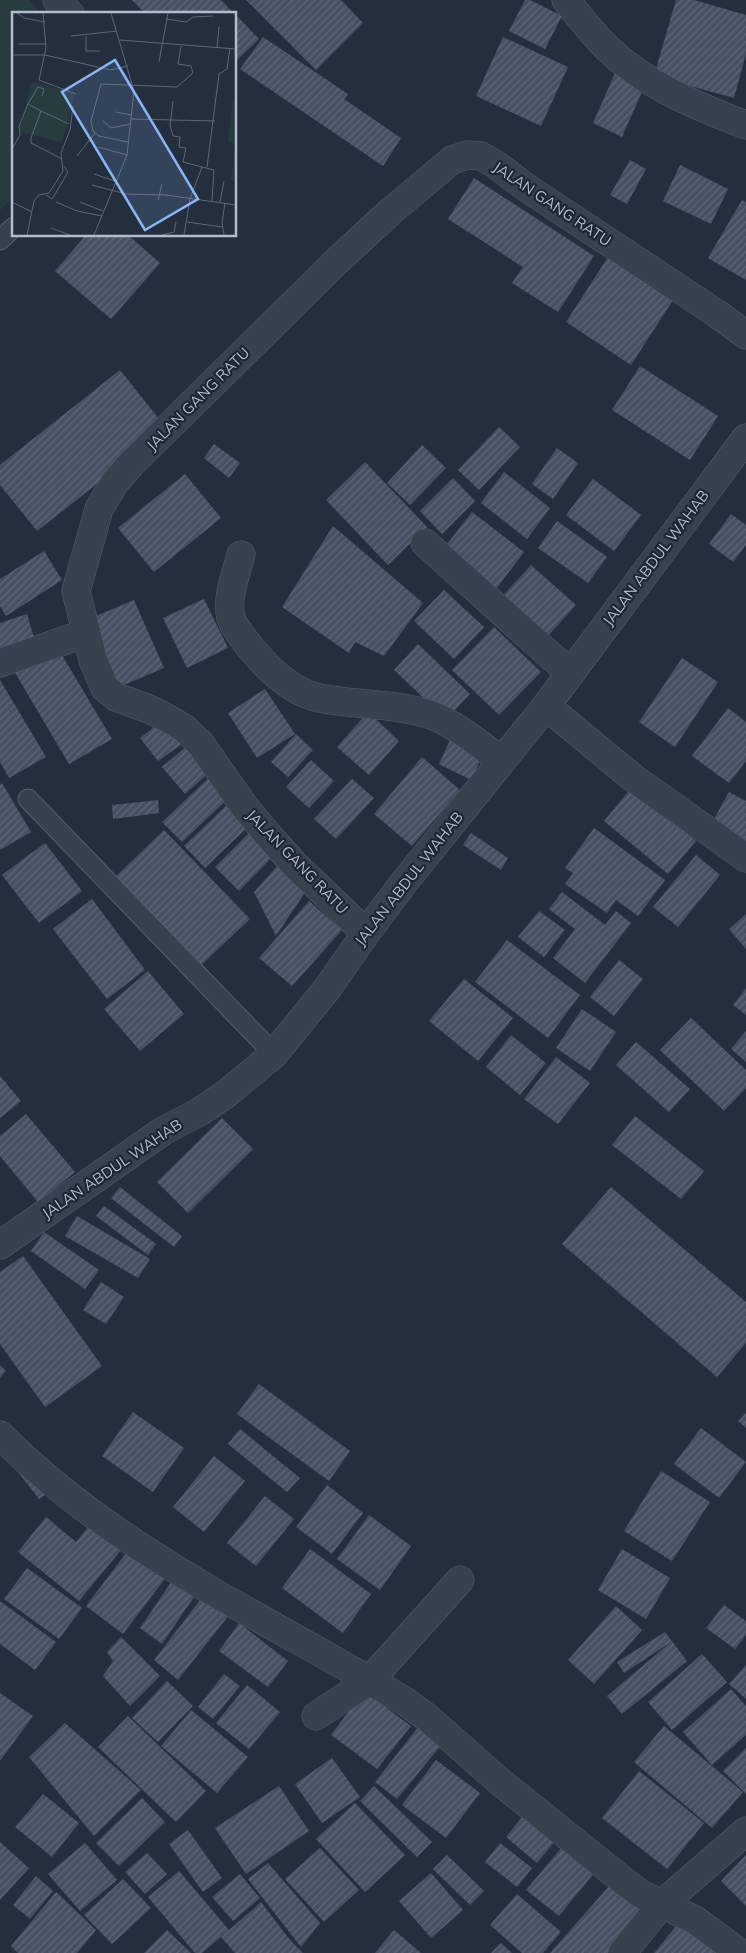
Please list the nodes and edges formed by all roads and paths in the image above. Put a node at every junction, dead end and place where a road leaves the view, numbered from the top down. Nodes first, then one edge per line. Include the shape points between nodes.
1 (56, 0) edge
2 (566, 0) edge
3 (68, 12) edge
4 (746, 125) edge
5 (12, 229) edge
6 (0, 240) edge
7 (746, 335) edge
8 (746, 438) edge
9 (425, 543) dead end
10 (241, 555) dead end
11 (86, 633) junction
12 (0, 662) edge
13 (570, 672) junction
14 (546, 706) junction
15 (502, 761) junction
16 (28, 799) dead end
17 (746, 858) edge
18 (366, 933) junction
19 (274, 1054) junction
20 (0, 1245) edge
21 (0, 1435) edge
22 (460, 1580) dead end
23 (370, 1680) junction
24 (316, 1716) dead end
25 (746, 1831) edge
26 (662, 1905) junction
27 (622, 1953) edge
28 (740, 1953) edge

1 - 3 street
2 - 4 street via 606,47 643,76 673,95
5 - 6 lane
7 - 11 street, JALAN GANG RATU via 495,164 481,156 467,155 452,160 344,255 115,482 99,509 76,591
8 - 13 street, JALAN ABDUL WAHAB
9 - 13 street
10 - 15 street via 232,590 231,618 257,656 278,676 301,691 318,697 427,713 460,731
11 - 12 street
11 - 18 street, JALAN GANG RATU via 92,660 105,688 116,697 165,717 200,743 269,836
13 - 14 street, JALAN ABDUL WAHAB
14 - 15 street, JALAN ABDUL WAHAB
14 - 17 street via 632,777
15 - 18 street, JALAN ABDUL WAHAB
16 - 19 lane
18 - 19 street, JALAN ABDUL WAHAB via 327,989
19 - 20 street, JALAN ABDUL WAHAB via 226,1094 163,1131
21 - 23 street via 93,1514 160,1561
22 - 23 street
23 - 24 street
23 - 26 street via 430,1719 499,1781 625,1882
25 - 26 street
26 - 27 street
26 - 28 street via 695,1920

